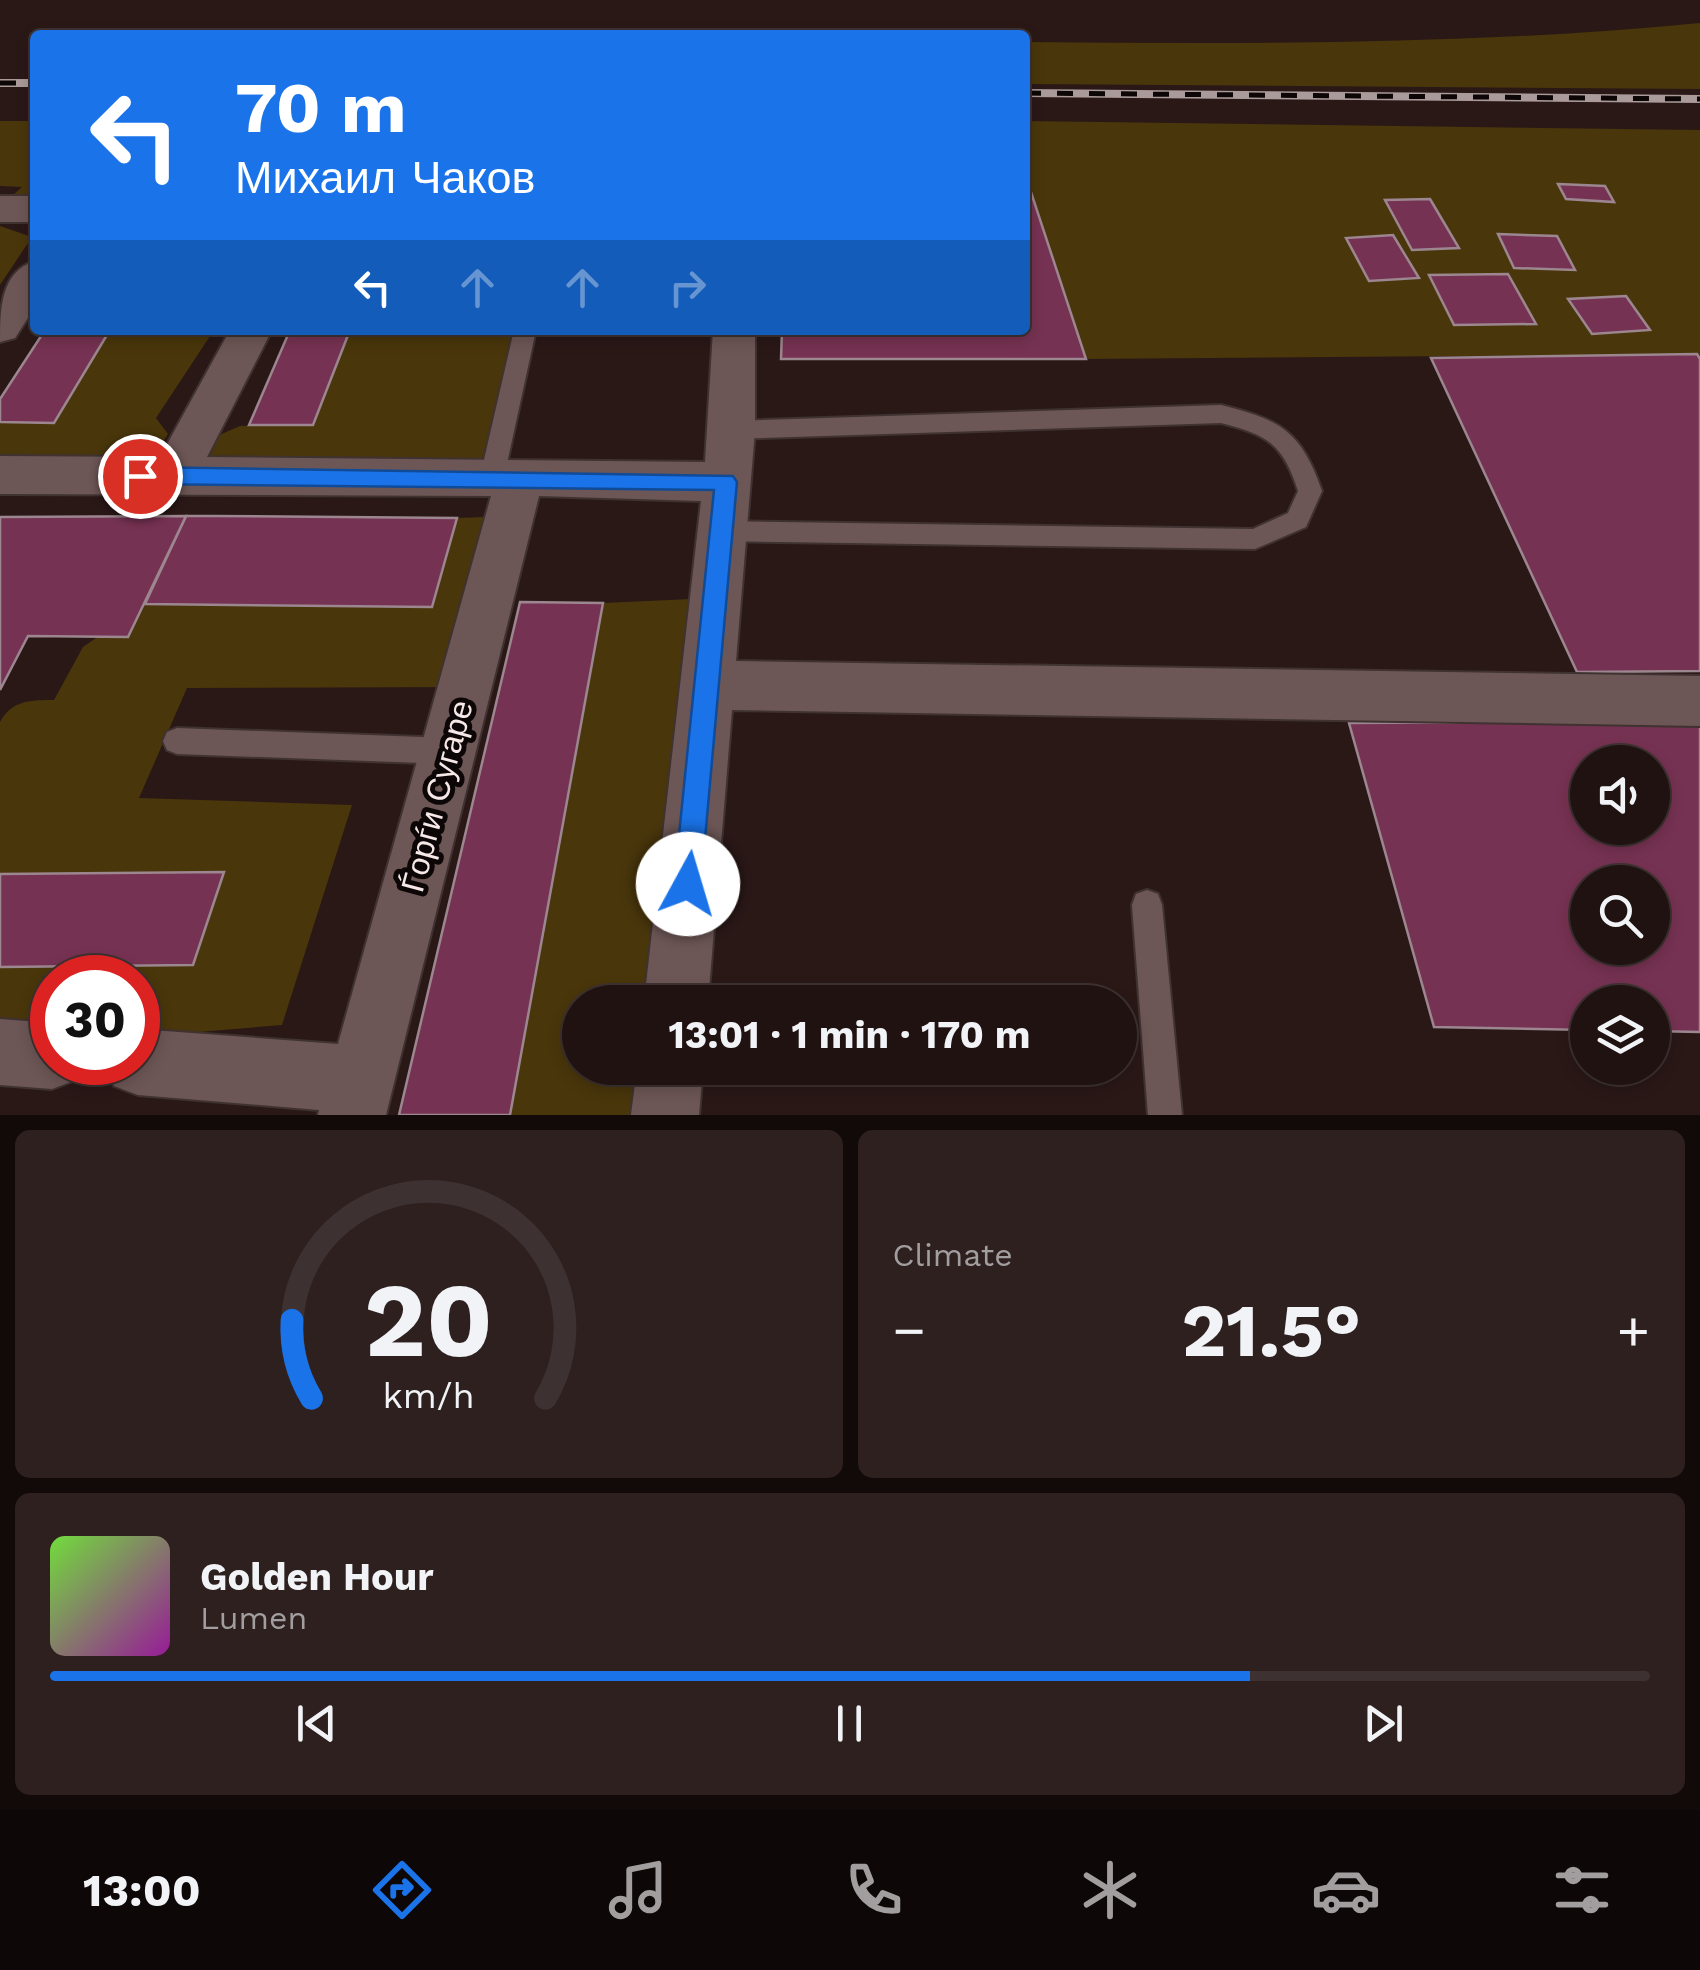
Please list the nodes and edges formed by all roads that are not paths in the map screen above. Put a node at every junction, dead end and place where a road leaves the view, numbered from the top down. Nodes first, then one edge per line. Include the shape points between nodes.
1 (0, 209) edge
2 (30, 209) edge
3 (30, 282) edge
4 (0, 327) edge
5 (249, 335) edge
6 (524, 335) edge
7 (734, 335) edge
8 (732, 430) junction
9 (0, 475) edge
10 (173, 476) junction
11 (506, 477) junction
12 (723, 506) junction
13 (707, 685) junction
14 (1700, 701) edge
15 (177, 741) dead end
16 (449, 751) junction
17 (1147, 905) dead end
18 (678, 985) edge
19 (0, 1052) edge
20 (30, 1054) edge
21 (160, 1066) edge
22 (668, 1085) edge
23 (356, 1097) edge
24 (665, 1115) edge
25 (1166, 1115) edge

1 - 2 street
3 - 4 street
5 - 10 street
6 - 11 lane
7 - 8 street
8 - 12 street
8 - 12 lane via 1222,414 1267,425 1299,455 1310,492 1297,520 1255,539
9 - 10 street
10 - 11 street
11 - 12 street
11 - 16 street, Ѓорѓи Сугаре
12 - 13 street
13 - 14 street
13 - 18 street
15 - 16 lane
16 - 23 street, Ѓорѓи Сугаре
17 - 25 lane
19 - 20 street
21 - 23 street
22 - 24 street

